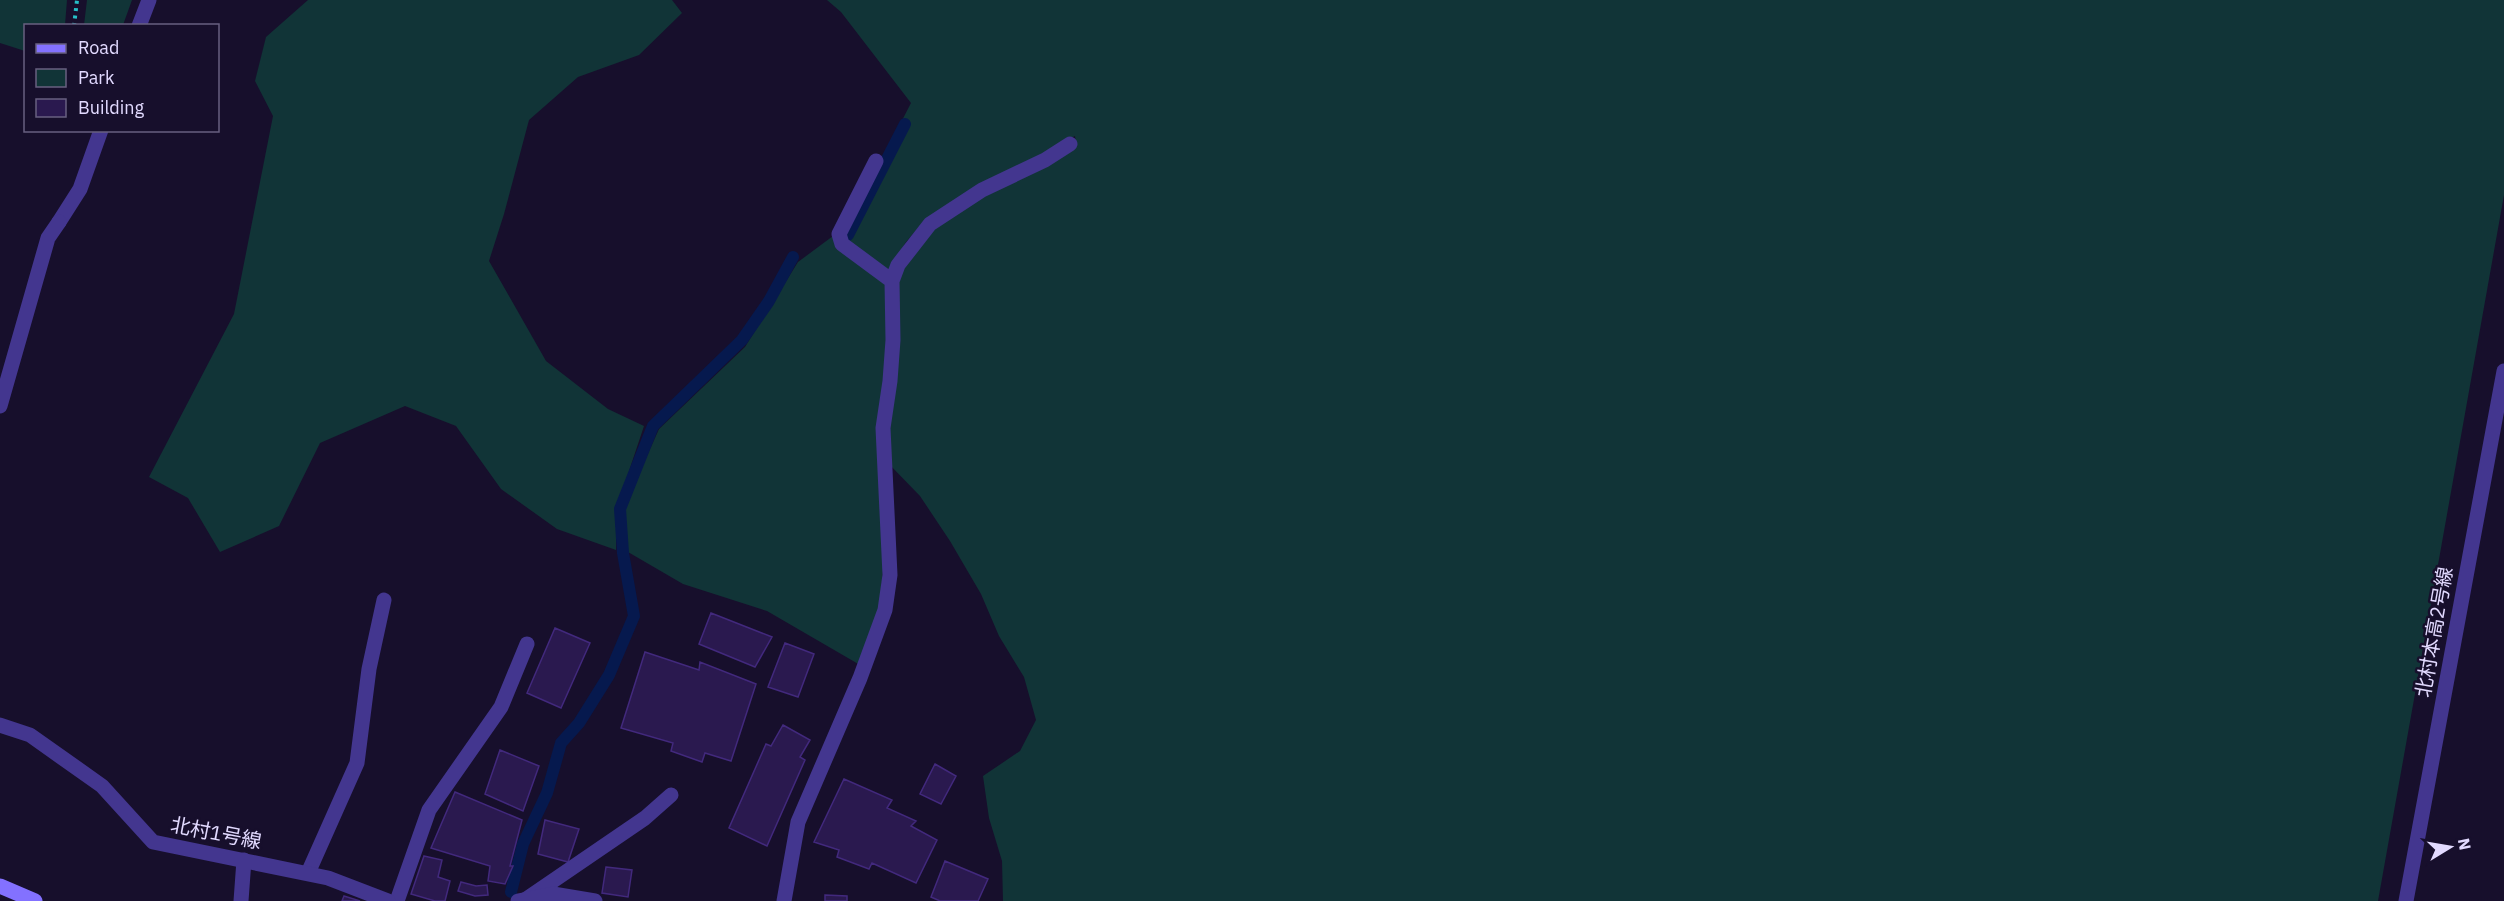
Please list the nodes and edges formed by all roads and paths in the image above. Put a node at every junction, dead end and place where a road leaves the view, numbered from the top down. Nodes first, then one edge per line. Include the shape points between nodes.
1 (76, 0) edge
2 (149, 0) edge
3 (74, 24) edge
4 (140, 24) edge
5 (100, 132) edge
6 (1070, 144) dead end
7 (876, 161) dead end
8 (892, 281) junction
9 (2504, 371) edge
10 (0, 406) edge
11 (384, 600) dead end
12 (527, 644) dead end
13 (0, 724) edge
14 (671, 795) dead end
15 (244, 860) junction
16 (308, 873) junction
17 (0, 886) edge
18 (521, 900) edge
19 (35, 901) edge
20 (241, 901) edge
21 (388, 901) edge
22 (397, 901) edge
23 (595, 901) edge
24 (784, 901) edge
25 (2406, 901) edge

1 - 3 path
2 - 4 street
5 - 10 street via 80,189 48,238
6 - 8 street via 982,190 930,224 898,266
7 - 8 street via 839,234 842,244
8 - 24 street via 893,340 883,428 890,574 885,610 798,822
9 - 25 street, 北村本高2号線
11 - 16 street via 369,669 357,763
12 - 22 street via 501,707 429,810
13 - 15 street, 北村1号線 via 30,735 102,786 153,842
14 - 18 street via 645,818
15 - 16 street, 北村1号線
15 - 20 street
16 - 21 street, 北村1号線
17 - 19 main road
18 - 23 street via 553,894

